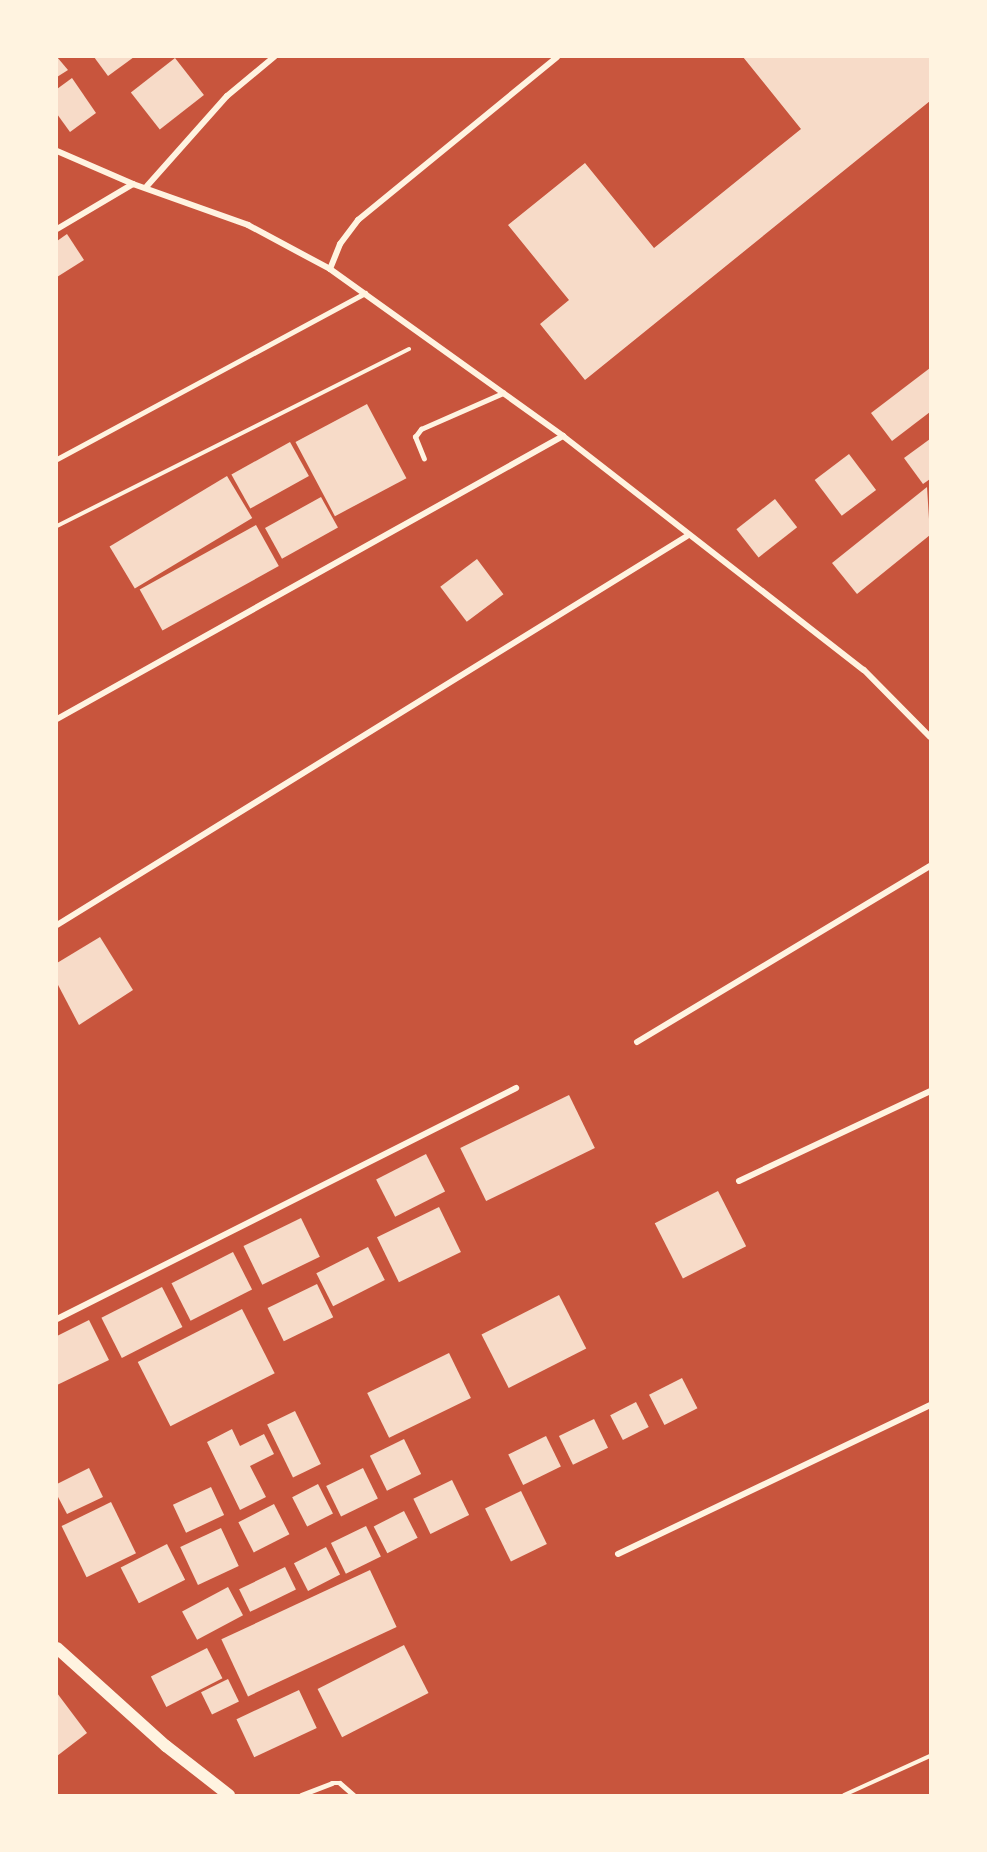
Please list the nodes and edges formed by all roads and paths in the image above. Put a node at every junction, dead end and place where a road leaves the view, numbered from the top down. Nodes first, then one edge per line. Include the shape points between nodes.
1 (274, 57) edge
2 (557, 57) edge
3 (57, 151) edge
4 (133, 184) junction
5 (147, 186) junction
6 (57, 229) edge
7 (330, 269) junction
8 (365, 293) junction
9 (431, 338) junction
10 (504, 392) junction
11 (563, 436) junction
12 (57, 459) edge
13 (424, 459) dead end
14 (57, 526) edge
15 (687, 536) junction
16 (57, 719) edge
17 (930, 737) edge
18 (930, 866) edge
19 (57, 925) edge
20 (637, 1042) dead end
21 (516, 1088) dead end
22 (930, 1091) edge
23 (739, 1181) dead end
24 (57, 1319) edge
25 (930, 1405) edge
26 (618, 1554) dead end
27 (57, 1648) edge
28 (930, 1756) edge
29 (229, 1795) edge
30 (300, 1795) edge
31 (354, 1795) edge
32 (844, 1795) edge

1 - 5 street via 227,96
2 - 7 street via 358,220 345,236
3 - 4 street
4 - 5 street
4 - 6 street
5 - 7 street via 248,225
7 - 8 street
8 - 9 street
8 - 12 lane
9 - 10 street
9 - 14 path
10 - 11 street
10 - 13 lane via 422,429 415,437
11 - 15 street
11 - 16 street
15 - 17 street via 864,670
15 - 19 street
18 - 20 street
21 - 24 street
22 - 23 street
25 - 26 street
27 - 29 main road via 149,1731
28 - 32 path
30 - 31 lane via 332,1783

